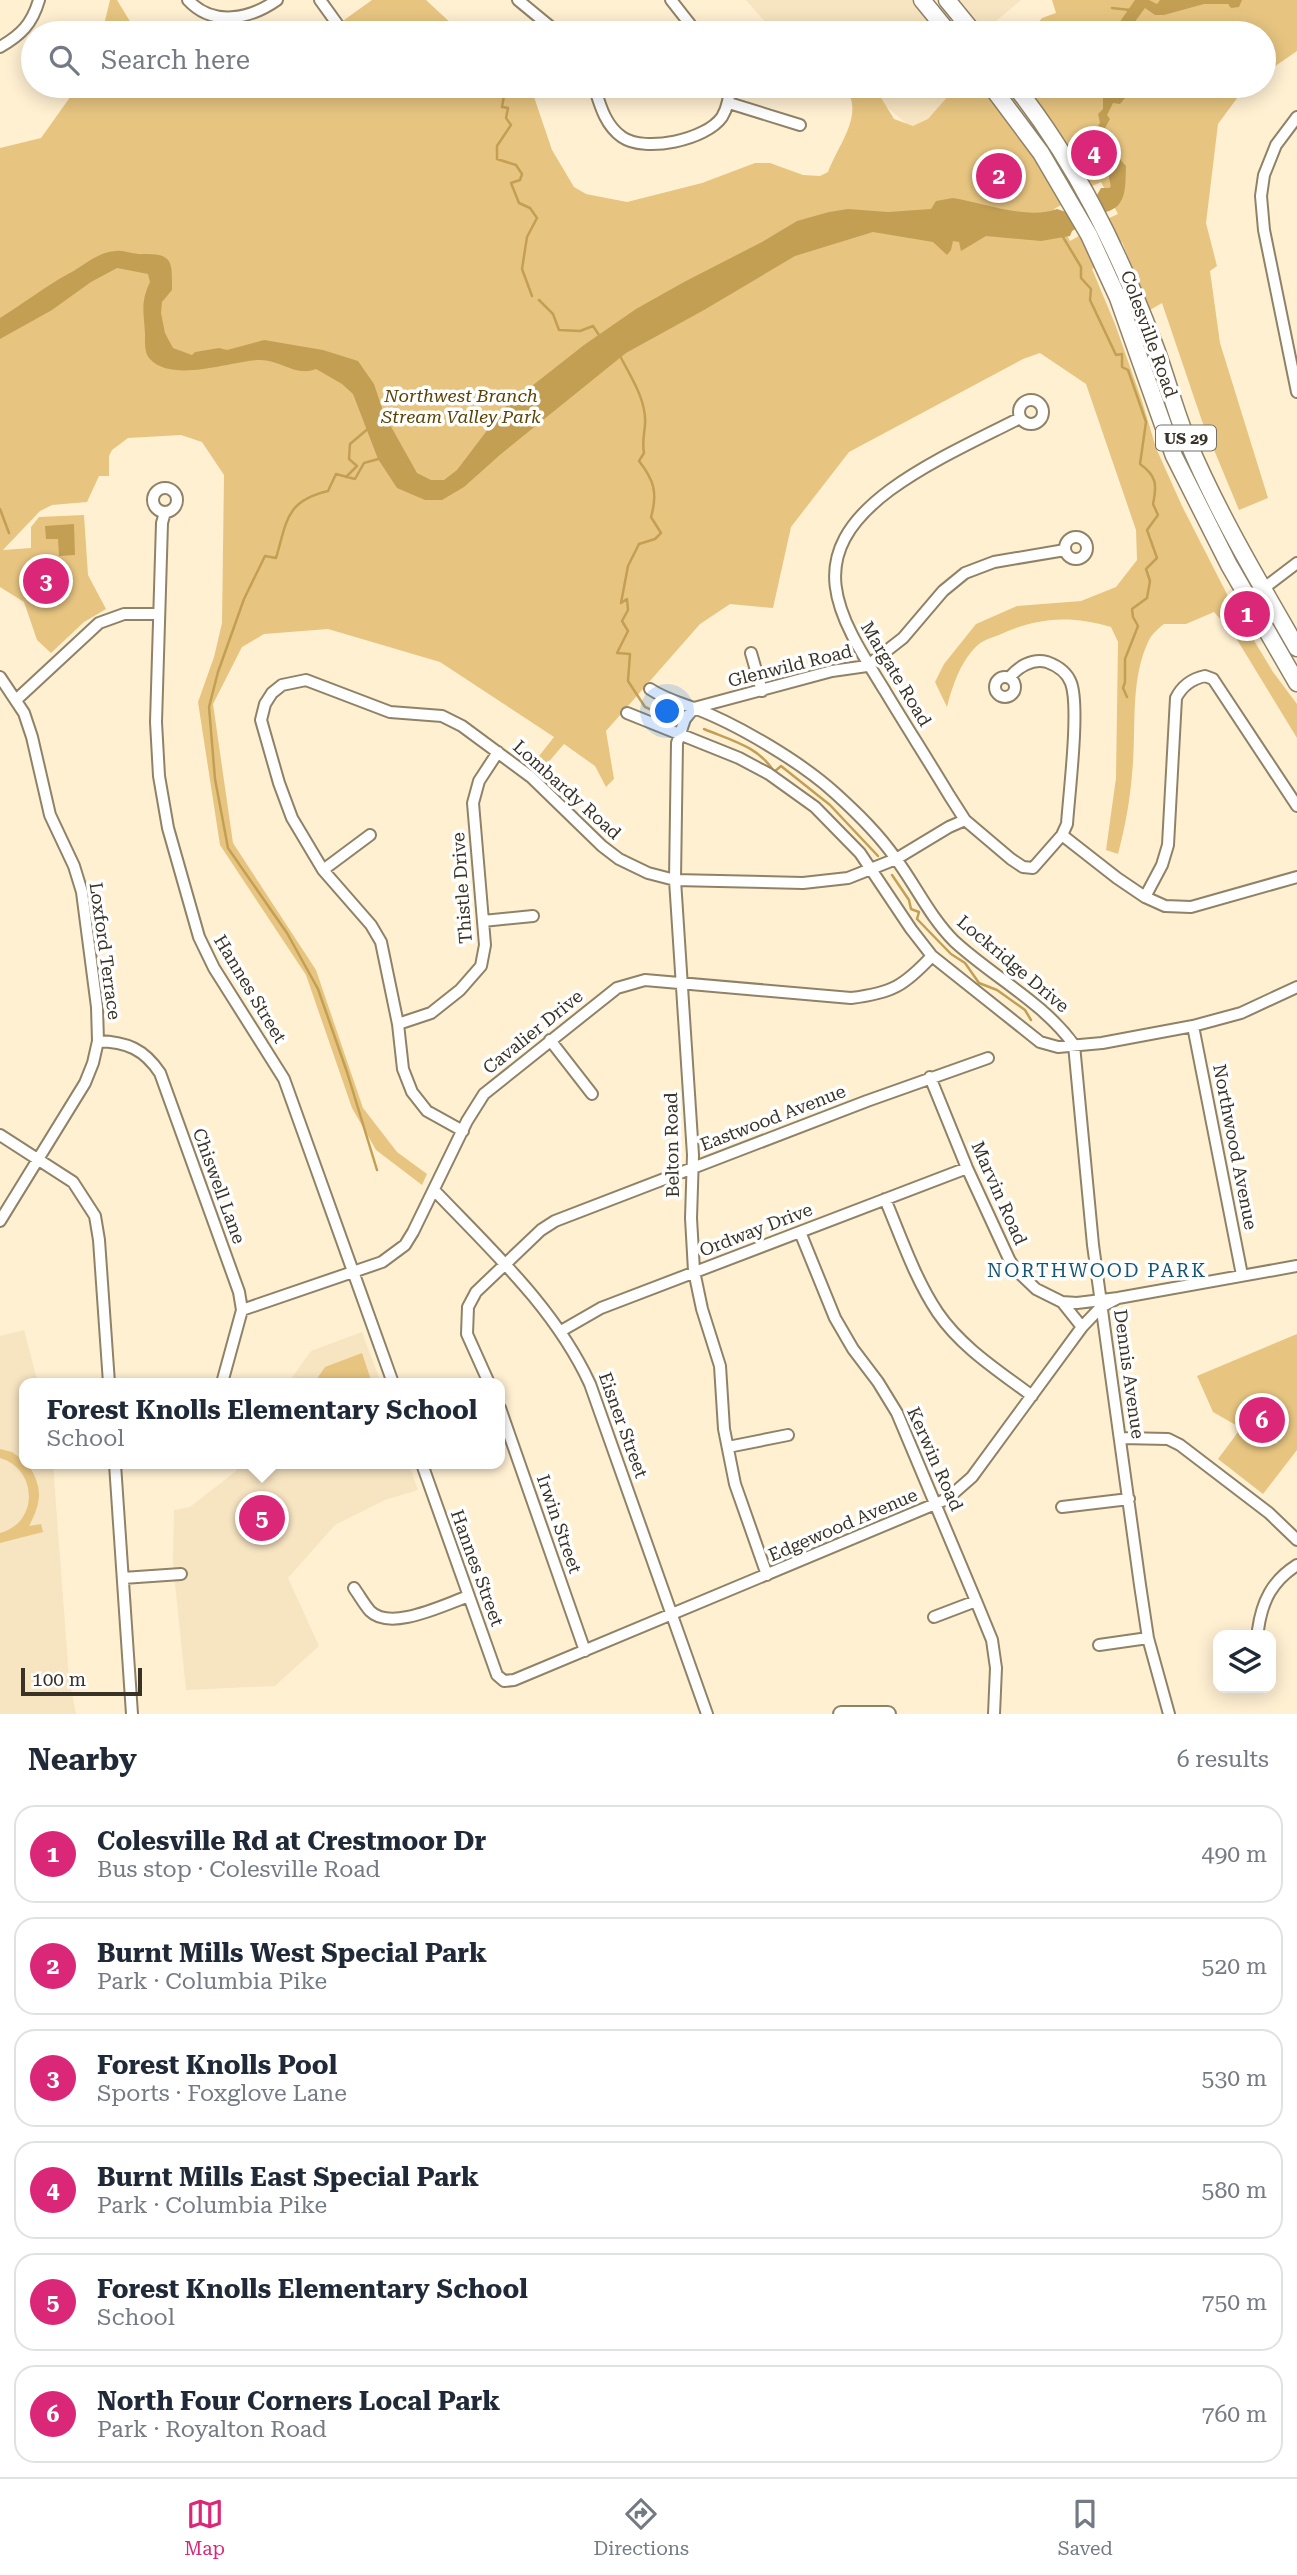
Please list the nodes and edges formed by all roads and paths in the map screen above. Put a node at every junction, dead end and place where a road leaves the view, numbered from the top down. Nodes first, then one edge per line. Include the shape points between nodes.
1 (39, 0) edge
2 (188, 0) edge
3 (277, 0) edge
4 (320, 0) edge
5 (518, 0) edge
6 (671, 0) edge
7 (922, 0) edge
8 (947, 0) edge
9 (31, 21) edge
10 (335, 21) edge
11 (543, 21) edge
12 (688, 21) edge
13 (939, 21) edge
14 (964, 21) edge
15 (21, 34) edge
16 (0, 47) edge
17 (598, 98) edge
18 (729, 98) edge
19 (1000, 98) edge
20 (1024, 98) edge
21 (729, 103) junction
22 (1297, 117) edge
23 (800, 125) dead end
24 (1297, 392) edge
25 (1020, 418) dead end
26 (165, 512) dead end
27 (1065, 550) dead end
28 (1297, 563) edge
29 (1264, 589) junction
30 (1248, 599) junction
31 (159, 614) junction
32 (1297, 648) edge
33 (751, 653) dead end
34 (867, 666) junction
35 (0, 677) edge
36 (1009, 678) dead end
37 (1297, 683) edge
38 (650, 690) dead end
39 (762, 691) junction
40 (16, 700) junction
41 (694, 708) junction
42 (626, 713) dead end
43 (678, 733) junction
44 (498, 752) junction
45 (1297, 806) edge
46 (965, 820) junction
47 (370, 835) dead end
48 (1062, 835) junction
49 (896, 859) junction
50 (871, 869) junction
51 (323, 870) junction
52 (1297, 877) edge
53 (675, 880) junction
54 (1145, 897) junction
55 (533, 916) dead end
56 (484, 921) junction
57 (932, 956) junction
58 (680, 983) junction
59 (1297, 987) edge
60 (397, 1024) junction
61 (1193, 1026) junction
62 (550, 1040) junction
63 (98, 1041) junction
64 (1074, 1045) junction
65 (988, 1058) dead end
66 (930, 1077) junction
67 (592, 1094) dead end
68 (463, 1131) junction
69 (0, 1135) edge
70 (39, 1159) junction
71 (693, 1168) junction
72 (967, 1168) junction
73 (435, 1190) junction
74 (885, 1199) junction
75 (0, 1221) edge
76 (800, 1232) junction
77 (504, 1264) junction
78 (1297, 1266) edge
79 (694, 1271) junction
80 (354, 1273) junction
81 (1242, 1275) junction
82 (1062, 1302) junction
83 (1101, 1303) junction
84 (242, 1310) junction
85 (1082, 1327) junction
86 (561, 1331) junction
87 (109, 1378) edge
88 (223, 1378) edge
89 (391, 1378) edge
90 (487, 1378) edge
91 (1032, 1396) junction
92 (505, 1422) edge
93 (788, 1435) dead end
94 (1121, 1438) junction
95 (728, 1447) junction
96 (115, 1469) edge
97 (424, 1469) edge
98 (1129, 1499) junction
99 (936, 1505) junction
100 (1062, 1507) dead end
101 (1297, 1540) edge
102 (1297, 1565) edge
103 (181, 1574) dead end
104 (767, 1575) junction
105 (122, 1578) junction
106 (354, 1588) dead end
107 (469, 1596) junction
108 (976, 1601) junction
109 (672, 1614) junction
110 (934, 1617) dead end
111 (1258, 1630) dead end
112 (1148, 1637) junction
113 (1099, 1645) dead end
114 (585, 1651) junction
115 (504, 1681) joint
116 (132, 1714) edge
117 (706, 1714) edge
118 (841, 1714) edge
119 (888, 1714) edge
120 (994, 1714) edge
121 (1169, 1714) edge

1 - 9 street
2 - 3 street via 201,10 232,19 252,15
4 - 10 street
5 - 11 street
6 - 12 street
7 - 13 highway
8 - 14 highway
15 - 16 street
17 - 21 street via 614,131 644,146 698,134 721,118
18 - 21 street
19 - 30 highway, Colesville Road / US 29 via 1041,153 1082,223 1118,298 1174,456
20 - 29 highway, Colesville Road / US 29 via 1052,135 1112,242 1150,333 1186,439
21 - 23 street
22 - 24 street via 1276,145 1261,196
25 - 34 street, Margate Road via 890,490 851,528 836,559 836,599
26 - 31 street, Hannes Street
27 - 34 street, Glenwild Road via 994,562 965,573 903,638
28 - 29 street
29 - 30 street
29 - 32 highway, Colesville Road / US 29
30 - 37 highway, Colesville Road / US 29
31 - 40 street via 124,614 99,623
31 - 80 street, Hannes Street via 159,776 191,913 214,968 284,1079
33 - 39 street
34 - 39 street, Glenwild Road
34 - 46 street, Margate Road
35 - 40 street, Loxford Terrace
36 - 48 street via 1028,663 1046,662 1062,670 1072,686 1070,785
38 - 41 street, Lockridge Drive
39 - 41 street, Glenwild Road
40 - 63 street, Loxford Terrace via 32,737 50,815 82,892
41 - 43 street
41 - 49 street, Lockridge Drive via 806,769 864,821
42 - 43 street
43 - 50 street via 739,758 790,789 845,836
43 - 53 street, Belton Road
44 - 51 street, Lombardy Road via 442,716 390,712 306,680 282,685 265,704 261,720 292,818
44 - 53 street, Lombardy Road via 619,859
44 - 56 street, Thistle Drive via 479,781 473,803
45 - 54 street via 1213,679 1197,678 1181,688 1176,698 1168,845
46 - 48 street, Margate Road via 1023,867 1034,868
46 - 49 street, Lombardy Road
47 - 51 street
48 - 54 street
49 - 50 street, Lombardy Road
49 - 64 street, Lockridge Drive via 943,929 1060,1026
50 - 53 street, Lombardy Road via 848,878 803,883
50 - 57 street
51 - 60 street, Lombardy Road via 381,942
52 - 54 street via 1191,907 1165,906
53 - 58 street, Belton Road
55 - 56 street
56 - 60 street, Thistle Drive via 485,945 477,974 431,1013
57 - 58 street, Cavalier Drive via 898,986 878,995 851,998
57 - 64 street via 1040,1042
58 - 62 street, Cavalier Drive via 627,983
58 - 71 street, Belton Road
59 - 61 street via 1241,1013
60 - 68 street, Lombardy Road via 403,1069 412,1092 427,1111
61 - 64 street
61 - 81 street, Northwood Avenue
62 - 67 street
62 - 68 street, Cavalier Drive via 484,1094
63 - 70 street, Loxford Terrace via 85,1083
63 - 84 street, Chiswell Lane via 139,1049 160,1073
64 - 83 street, Dennis Avenue
65 - 66 street, Eastwood Avenue
66 - 71 street, Eastwood Avenue
66 - 72 street, Marvin Road
68 - 73 street, Cavalier Drive
69 - 70 street
70 - 75 street, Loxford Terrace
70 - 87 street via 73,1182 95,1216
71 - 77 street, Eastwood Avenue via 555,1221
71 - 79 street, Belton Road
72 - 74 street, Ordway Drive
72 - 82 street, Marvin Road via 1015,1269 1036,1289
73 - 77 street, Eisner Street
73 - 80 street, Cavalier Drive via 405,1245 383,1262
74 - 76 street, Ordway Drive
74 - 91 street via 939,1315 967,1347
76 - 79 street, Ordway Drive
76 - 99 street, Kerwin Road via 835,1318 897,1413
77 - 86 street, Eisner Street
77 - 90 street via 476,1292 466,1316 467,1334
78 - 81 street
79 - 86 street, Ordway Drive via 601,1308
79 - 95 street, Belton Road via 720,1366
80 - 84 street, Cavalier Drive
80 - 89 street, Hannes Street
81 - 83 street
82 - 83 street
82 - 85 street, Marvin Road
83 - 85 street, Edgewood Avenue
83 - 94 street, Dennis Avenue
84 - 88 street, Chiswell Lane
85 - 91 street, Edgewood Avenue
86 - 109 street, Eisner Street via 590,1384
91 - 99 street, Edgewood Avenue via 972,1477
92 - 114 street, Irwin Street
93 - 95 street
94 - 98 street, Dennis Avenue
94 - 101 street via 1168,1439 1180,1445
95 - 104 street, Belton Road via 735,1484
96 - 105 street
97 - 107 street, Hannes Street
98 - 100 street
98 - 112 street, Dennis Avenue
99 - 104 street, Edgewood Avenue
99 - 108 street, Kerwin Road
102 - 111 street via 1272,1585
103 - 105 street
104 - 109 street, Edgewood Avenue
105 - 116 street
106 - 107 street via 371,1612 395,1620
107 - 115 street, Hannes Street via 497,1675
108 - 110 street
108 - 120 street, Kerwin Road via 992,1640
109 - 114 street, Edgewood Avenue
109 - 117 street, Eisner Street
112 - 113 street
112 - 121 street, Dennis Avenue
114 - 115 street, Edgewood Avenue
118 - 119 main road

